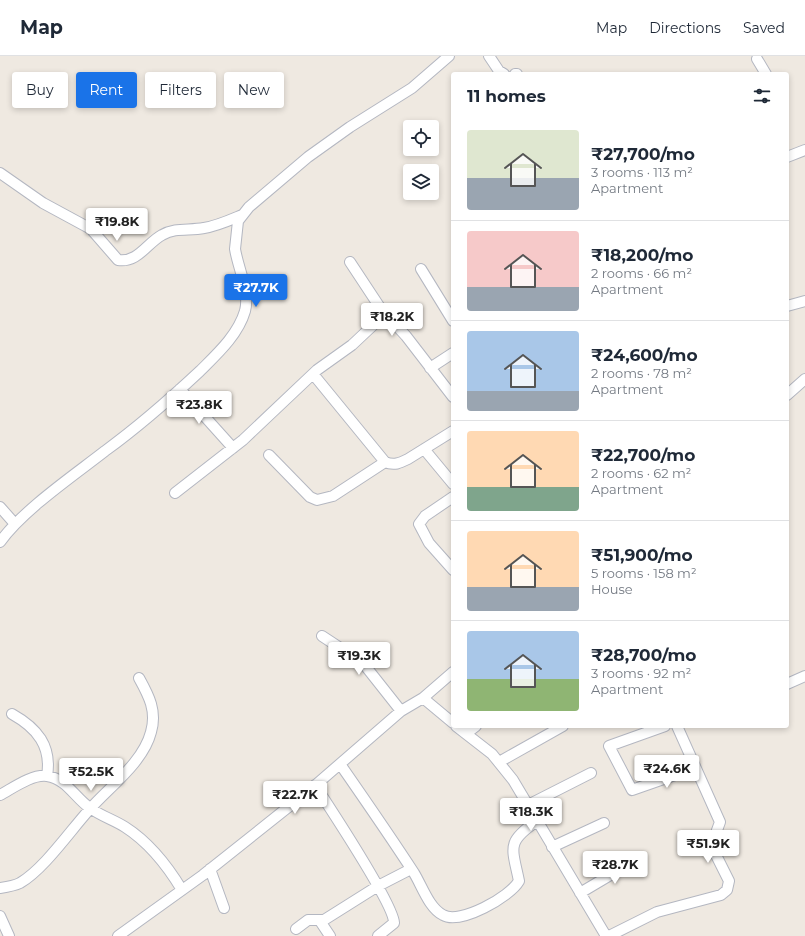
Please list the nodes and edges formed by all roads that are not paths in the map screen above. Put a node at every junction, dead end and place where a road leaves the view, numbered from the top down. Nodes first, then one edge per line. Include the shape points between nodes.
1 (449, 56) edge
2 (489, 56) edge
3 (756, 59) dead end
4 (501, 72) edge
5 (765, 72) edge
6 (805, 150) edge
7 (789, 155) edge
8 (0, 173) edge
9 (242, 215) junction
10 (350, 262) dead end
11 (421, 270) dead end
12 (805, 301) edge
13 (789, 305) edge
14 (385, 314) junction
15 (451, 318) edge
16 (451, 354) edge
17 (430, 368) junction
18 (313, 374) junction
19 (805, 379) edge
20 (180, 389) junction
21 (789, 393) edge
22 (451, 394) edge
23 (451, 432) edge
24 (233, 448) junction
25 (424, 449) junction
26 (269, 455) dead end
27 (386, 462) junction
28 (451, 482) edge
29 (175, 492) dead end
30 (451, 502) edge
31 (0, 507) edge
32 (15, 524) junction
33 (0, 542) edge
34 (451, 568) edge
35 (322, 636) dead end
36 (451, 674) edge
37 (805, 676) edge
38 (139, 678) dead end
39 (789, 683) edge
40 (423, 698) junction
41 (401, 711) junction
42 (12, 714) dead end
43 (451, 721) edge
44 (459, 728) edge
45 (473, 728) edge
46 (559, 728) edge
47 (660, 728) edge
48 (678, 728) edge
49 (467, 733) junction
50 (499, 762) junction
51 (340, 764) junction
52 (695, 768) junction
53 (591, 773) dead end
54 (47, 776) junction
55 (315, 785) junction
56 (0, 795) edge
57 (528, 805) junction
58 (90, 808) junction
59 (537, 821) junction
60 (604, 822) dead end
61 (552, 847) junction
62 (639, 858) dead end
63 (411, 869) junction
64 (210, 870) junction
65 (378, 886) junction
66 (0, 888) edge
67 (182, 890) junction
68 (580, 893) junction
69 (224, 908) dead end
70 (0, 916) edge
71 (320, 921) junction
72 (296, 929) dead end
73 (9, 936) edge
74 (118, 936) edge
75 (330, 936) edge
76 (378, 936) edge
77 (607, 936) edge

1 - 9 street via 412,88 308,157
2 - 4 street
3 - 5 street
6 - 7 street
8 - 9 street via 43,203 91,229 118,260 136,257 161,235 174,230 203,229
9 - 20 street via 236,232 235,249 246,302 245,311 235,331 222,347
10 - 14 street
11 - 15 street
12 - 13 street
14 - 17 street via 406,336
14 - 18 street via 352,345
16 - 17 street
17 - 22 street
18 - 24 street
18 - 27 street
19 - 21 street
20 - 24 street
20 - 32 street
23 - 25 street
24 - 29 street
25 - 27 street via 401,463
25 - 28 street
26 - 27 street via 310,497 317,500 333,496
30 - 34 street via 425,516 419,524 429,543
31 - 32 street
32 - 33 street
35 - 41 street via 363,663
36 - 40 street
37 - 39 street
38 - 58 street via 154,710 151,734 130,767
40 - 41 street
40 - 43 street
41 - 51 street
42 - 54 street via 34,729 40,737 49,760
44 - 49 street
45 - 49 street
46 - 50 street
47 - 52 street via 609,746 632,790
48 - 52 street
49 - 50 street
50 - 57 street
51 - 55 street
51 - 63 street
52 - 77 street via 720,822 712,844 729,881 727,890 713,897 657,912
53 - 57 street
54 - 56 street via 29,780
54 - 58 street via 66,784
55 - 64 street
55 - 65 street
57 - 59 street
58 - 66 street via 30,876 13,886
58 - 67 street via 141,838 161,859
59 - 61 street
59 - 63 street via 521,832 513,844 519,881 516,886 492,904 480,909 451,918 444,916 433,906
60 - 61 street
61 - 68 street
62 - 68 street
63 - 65 street
64 - 67 street
64 - 69 street
65 - 71 street
65 - 76 street via 394,919 391,926
67 - 74 street
68 - 77 street
70 - 73 street
71 - 72 street via 308,920
71 - 75 street

